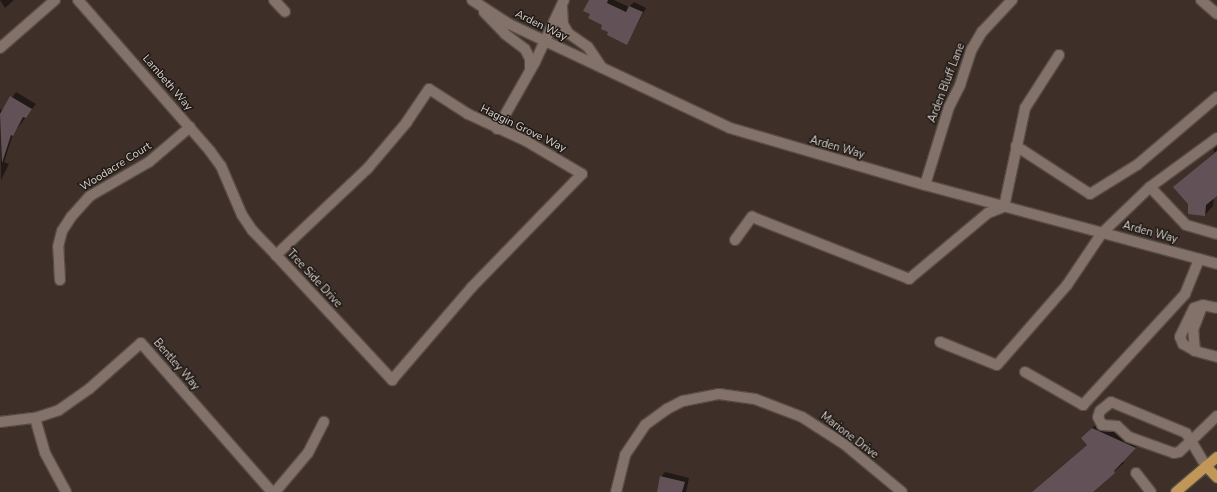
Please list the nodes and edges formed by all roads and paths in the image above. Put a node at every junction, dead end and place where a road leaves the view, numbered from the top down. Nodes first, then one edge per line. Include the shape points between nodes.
1 (55, 0) edge
2 (78, 0) edge
3 (274, 0) edge
4 (1012, 0) edge
5 (1201, 0) edge
6 (474, 1) edge
7 (563, 2) edge
8 (285, 12) dead end
9 (1217, 14) edge
10 (545, 41) junction
11 (0, 48) edge
12 (1059, 55) dead end
13 (602, 68) junction
14 (530, 71) junction
15 (1217, 97) edge
16 (190, 127) junction
17 (497, 129) junction
18 (1217, 138) edge
19 (1016, 146) junction
20 (926, 185) junction
21 (230, 187) joint
22 (1150, 187) junction
23 (1004, 207) junction
24 (1102, 233) junction
25 (1217, 234) edge
26 (735, 240) dead end
27 (276, 255) junction
28 (1199, 259) junction
29 (1217, 264) edge
30 (60, 280) dead end
31 (1217, 308) edge
32 (940, 342) dead end
33 (1217, 357) edge
34 (1025, 372) dead end
35 (392, 380) joint
36 (1217, 416) edge
37 (35, 418) junction
38 (0, 422) edge
39 (324, 422) dead end
40 (1191, 441) junction
41 (1217, 457) edge
42 (1206, 466) junction
43 (1136, 473) dead end
44 (1217, 478) edge
45 (66, 492) edge
46 (273, 492) edge
47 (616, 492) edge
48 (902, 492) edge
49 (1151, 492) edge
50 (1176, 492) edge

1 - 11 street
2 - 16 street, Lambeth Way
3 - 8 street
4 - 20 street, Arden Bluff Lane via 982,32 972,49 960,85 948,107
5 - 9 street
6 - 10 street, Arden Way via 509,24
6 - 14 street via 504,34 525,50 530,59
7 - 10 street
7 - 13 street via 563,24 568,33 588,47
10 - 13 street, Arden Way
10 - 14 street
12 - 19 street via 1025,108
13 - 20 street, Arden Way via 730,128
14 - 17 street
15 - 19 street via 1137,166 1090,194
16 - 21 street, Lambeth Way via 221,166
16 - 30 street, Woodacre Court via 149,162 90,196 71,217 62,231 58,247
17 - 27 street, Haggin Grove Way via 429,89 407,122 373,162
17 - 35 street, Haggin Grove Way via 526,141 582,174 471,288
18 - 22 street
19 - 23 street
20 - 23 street, Arden Way
21 - 27 street, Tree Side Drive via 242,215
22 - 24 street
22 - 25 street via 1186,225
23 - 24 street, Arden Way
23 - 26 street via 988,213 909,279 752,217
24 - 28 street, Arden Way
24 - 32 street via 1067,285 997,365
27 - 35 street, Tree Side Drive
28 - 29 street, Arden Way
28 - 34 street via 1185,294 1084,405
31 - 33 street via 1203,305 1194,308 1181,331 1183,344 1194,351
36 - 40 street
37 - 38 street, Bentley Way
37 - 45 street via 45,453
37 - 46 street, Bentley Way via 67,405 141,343
39 - 46 street via 305,458
40 - 40 street via 1186,433 1111,402 1100,411 1098,417 1102,425 1117,426 1129,436 1174,453
40 - 42 street
41 - 42 main road
42 - 44 main road
42 - 50 main road
43 - 49 street
47 - 48 street, Marione Drive via 625,455 645,425 675,404 701,396 719,394 755,400 802,417 844,444

